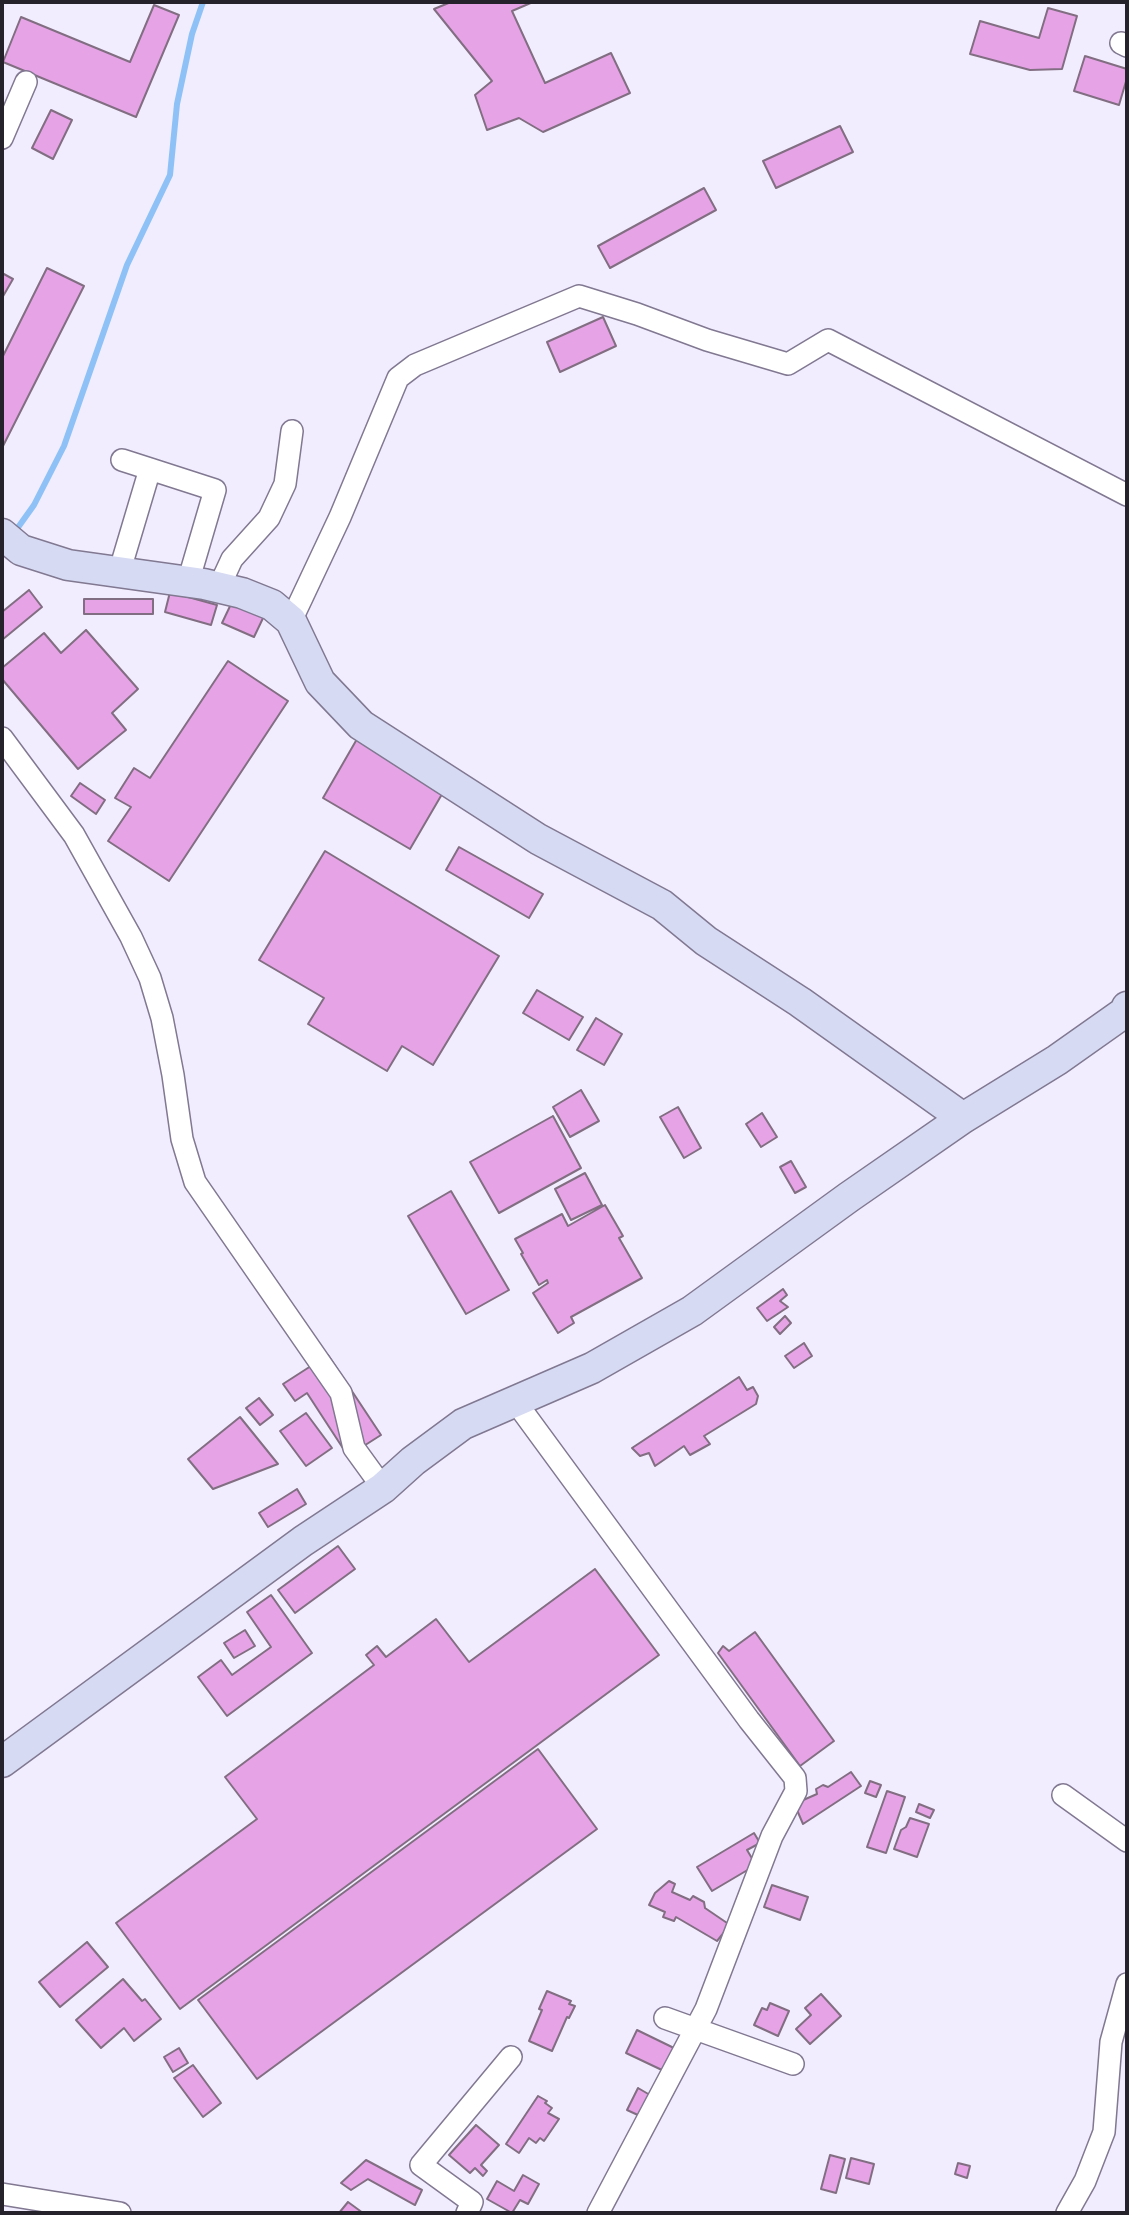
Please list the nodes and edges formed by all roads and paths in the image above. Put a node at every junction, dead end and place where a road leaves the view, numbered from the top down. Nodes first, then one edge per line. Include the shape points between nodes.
1 (26, 82) dead end
2 (2, 138) edge
3 (292, 431) dead end
4 (122, 460) dead end
5 (150, 470) junction
6 (1127, 495) edge
7 (2, 534) edge
8 (119, 573) junction
9 (188, 582) junction
10 (219, 587) junction
11 (291, 621) junction
12 (2, 738) edge
13 (1126, 1011) edge
14 (963, 1118) junction
15 (515, 1401) junction
16 (383, 1488) junction
17 (2, 1762) edge
18 (1063, 1795) dead end
19 (1127, 1841) edge
20 (1127, 1984) edge
21 (664, 2018) dead end
22 (694, 2030) junction
23 (511, 2057) dead end
24 (793, 2064) dead end
25 (2, 2194) edge
26 (474, 2209) edge
27 (120, 2213) edge
28 (598, 2213) edge
29 (1067, 2213) edge

1 - 2 street
3 - 10 street via 285,484 269,518 232,559
4 - 5 street
5 - 8 street
5 - 9 street via 215,490
6 - 11 street via 828,340 788,363 579,296 415,365 398,378
7 - 8 street via 21,550 68,565
8 - 9 street
9 - 10 street
10 - 11 street via 272,605
11 - 14 street via 320,682 361,725 538,839 662,905 706,941
12 - 16 street via 74,835 150,978 195,1182 341,1393 354,1448
13 - 14 street
14 - 15 street via 692,1311 592,1368
15 - 16 street via 463,1424
15 - 22 street via 795,1778 796,1791 772,1836
16 - 17 street via 303,1541
18 - 19 street
20 - 29 street via 1111,2042 1104,2132
21 - 22 street
22 - 24 street
22 - 28 street
23 - 26 street via 421,2165
25 - 27 street

